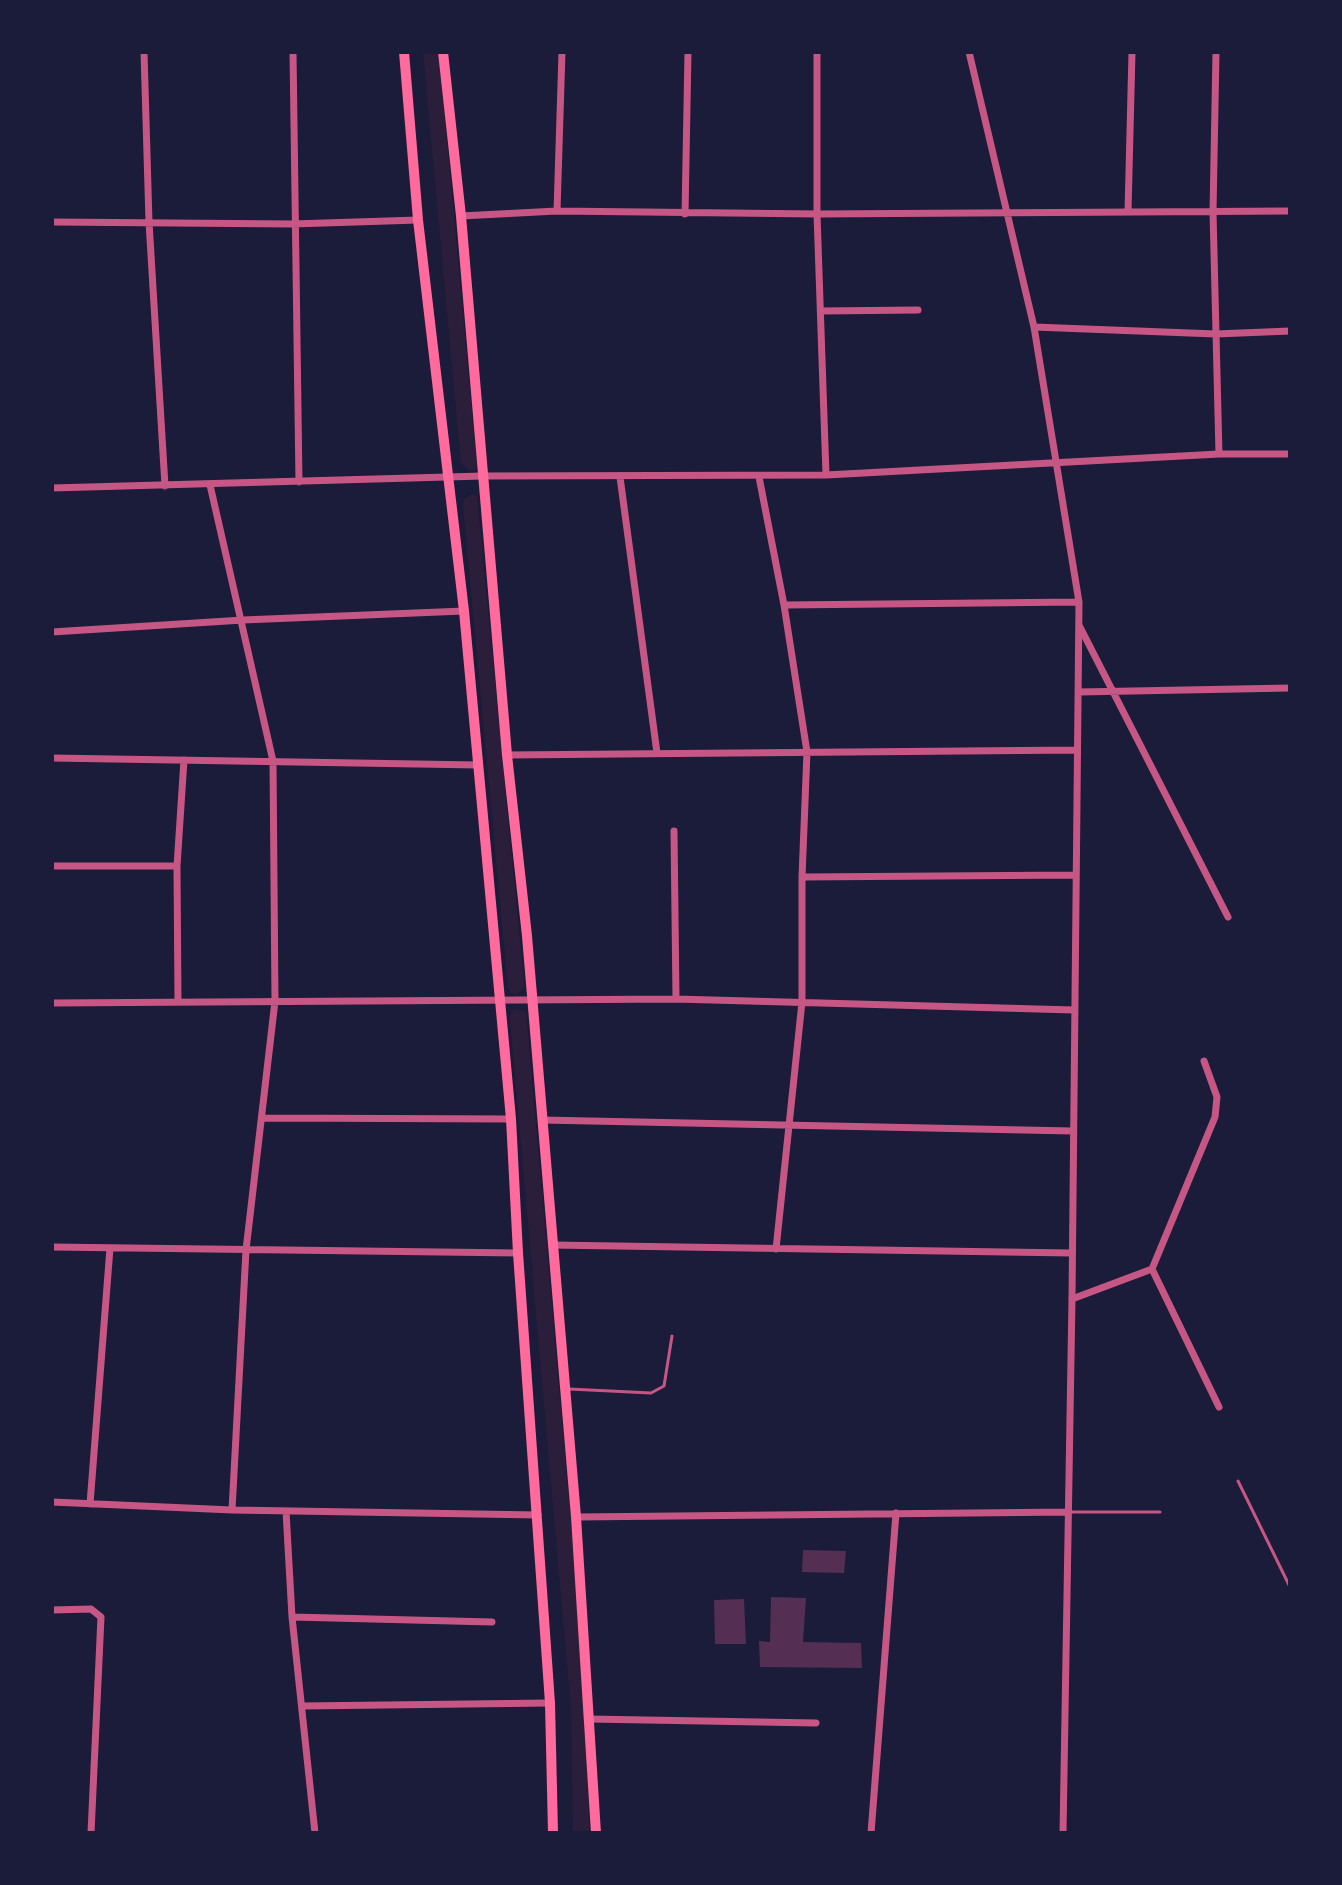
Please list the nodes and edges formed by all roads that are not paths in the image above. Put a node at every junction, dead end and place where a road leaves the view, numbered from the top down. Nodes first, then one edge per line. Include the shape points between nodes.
1 (144, 52) edge
2 (293, 52) edge
3 (404, 52) edge
4 (443, 52) edge
5 (562, 52) edge
6 (688, 52) edge
7 (817, 52) edge
8 (969, 52) edge
9 (1132, 52) edge
10 (1216, 52) edge
11 (557, 211) junction
12 (1005, 211) junction
13 (1290, 211) edge
14 (1128, 212) junction
15 (1213, 212) junction
16 (685, 214) junction
17 (817, 214) junction
18 (461, 216) junction
19 (418, 220) junction
20 (52, 222) edge
21 (149, 222) junction
22 (293, 224) junction
23 (918, 310) dead end
24 (821, 311) junction
25 (1034, 327) junction
26 (1290, 331) edge
27 (1216, 334) junction
28 (1219, 454) junction
29 (1290, 454) edge
30 (1057, 463) junction
31 (826, 475) junction
32 (483, 476) junction
33 (620, 477) junction
34 (759, 477) junction
35 (447, 479) junction
36 (299, 482) junction
37 (210, 485) junction
38 (165, 486) junction
39 (52, 488) edge
40 (1079, 602) junction
41 (784, 605) junction
42 (464, 611) junction
43 (243, 620) junction
44 (1080, 626) junction
45 (52, 632) edge
46 (1290, 688) edge
47 (1115, 691) junction
48 (1079, 692) junction
49 (1077, 750) junction
50 (807, 752) junction
51 (657, 753) junction
52 (507, 755) junction
53 (52, 758) edge
54 (184, 760) junction
55 (273, 761) junction
56 (478, 765) junction
57 (674, 831) dead end
58 (52, 866) edge
59 (177, 866) junction
60 (1075, 875) junction
61 (802, 877) junction
62 (1228, 917) dead end
63 (676, 999) junction
64 (501, 1000) junction
65 (531, 1000) junction
66 (275, 1001) junction
67 (178, 1002) junction
68 (802, 1002) junction
69 (52, 1003) edge
70 (1074, 1010) junction
71 (1204, 1061) dead end
72 (262, 1118) junction
73 (511, 1119) junction
74 (542, 1120) junction
75 (789, 1125) junction
76 (1072, 1131) junction
77 (552, 1245) junction
78 (52, 1247) edge
79 (110, 1248) junction
80 (776, 1249) junction
81 (246, 1250) junction
82 (518, 1253) junction
83 (1071, 1253) junction
84 (1152, 1269) junction
85 (1072, 1299) junction
86 (672, 1336) dead end
87 (565, 1389) junction
88 (1219, 1407) dead end
89 (1238, 1481) dead end
90 (52, 1502) edge
91 (90, 1504) junction
92 (232, 1510) junction
93 (286, 1511) junction
94 (1069, 1512) junction
95 (1160, 1512) dead end
96 (896, 1513) junction
97 (538, 1515) junction
98 (576, 1517) junction
99 (1290, 1587) edge
100 (52, 1610) edge
101 (292, 1617) junction
102 (492, 1622) dead end
103 (550, 1703) junction
104 (302, 1706) junction
105 (589, 1719) junction
106 (816, 1723) dead end
107 (91, 1833) edge
108 (315, 1833) edge
109 (553, 1833) edge
110 (596, 1833) edge
111 (871, 1833) edge
112 (1063, 1833) edge

1 - 21 street
2 - 22 street
3 - 19 main road
4 - 18 main road
5 - 11 street
6 - 16 street
7 - 17 street
8 - 12 street
9 - 14 street
10 - 15 street
11 - 16 street
11 - 18 street
12 - 14 street
12 - 17 street
12 - 25 street
13 - 15 street
14 - 15 street
15 - 27 street
16 - 17 street
17 - 24 street
18 - 32 main road
19 - 22 street
19 - 35 main road
20 - 21 street
21 - 22 street
21 - 38 street
22 - 36 street
23 - 24 street
24 - 31 street
25 - 27 street
25 - 30 street
26 - 27 street
27 - 28 street
28 - 29 street
28 - 30 street
30 - 31 street
30 - 40 street
31 - 34 street
32 - 33 street
32 - 35 street
32 - 52 main road
33 - 34 street
33 - 51 street
34 - 41 street
35 - 36 street
35 - 42 main road
36 - 37 street
37 - 38 street
37 - 43 street
38 - 39 street
40 - 41 street
40 - 44 street
41 - 50 street
42 - 43 street
42 - 56 main road
43 - 45 street
43 - 55 street
44 - 47 street
44 - 48 street
46 - 47 street
47 - 48 street
47 - 62 street
48 - 49 street
49 - 50 street
49 - 60 street
50 - 51 street
50 - 61 street
51 - 52 street
52 - 65 main road
53 - 54 street
54 - 55 street
54 - 59 street
55 - 56 street
55 - 66 street
56 - 64 main road
57 - 63 street
58 - 59 street
59 - 67 street
60 - 61 street
60 - 70 street
61 - 68 street
63 - 65 street
63 - 68 street
64 - 65 street
64 - 66 street
64 - 73 main road
65 - 74 main road
66 - 67 street
66 - 72 street
67 - 69 street
68 - 70 street
68 - 75 street
70 - 76 street
71 - 84 street via 1217,1097 1215,1117
72 - 73 street
72 - 81 street
73 - 82 main road
74 - 75 street
74 - 77 main road
75 - 76 street
75 - 80 street
76 - 83 street
77 - 80 street
77 - 87 main road
78 - 79 street
79 - 81 street
79 - 91 street
80 - 83 street
81 - 82 street
81 - 92 street
82 - 97 main road
83 - 85 street
84 - 85 street
84 - 88 street
85 - 94 street
86 - 87 lane via 664,1386 651,1393
87 - 98 main road
89 - 99 lane
90 - 91 street
91 - 92 street
92 - 93 street
93 - 97 street
93 - 101 street
94 - 95 lane
94 - 96 street
94 - 112 street
96 - 98 street
96 - 111 street
97 - 103 main road
98 - 105 main road
100 - 107 street via 85,1608 98,1613 102,1624
101 - 102 street
101 - 104 street
103 - 104 street
103 - 109 main road
104 - 108 street
105 - 106 street
105 - 110 main road

